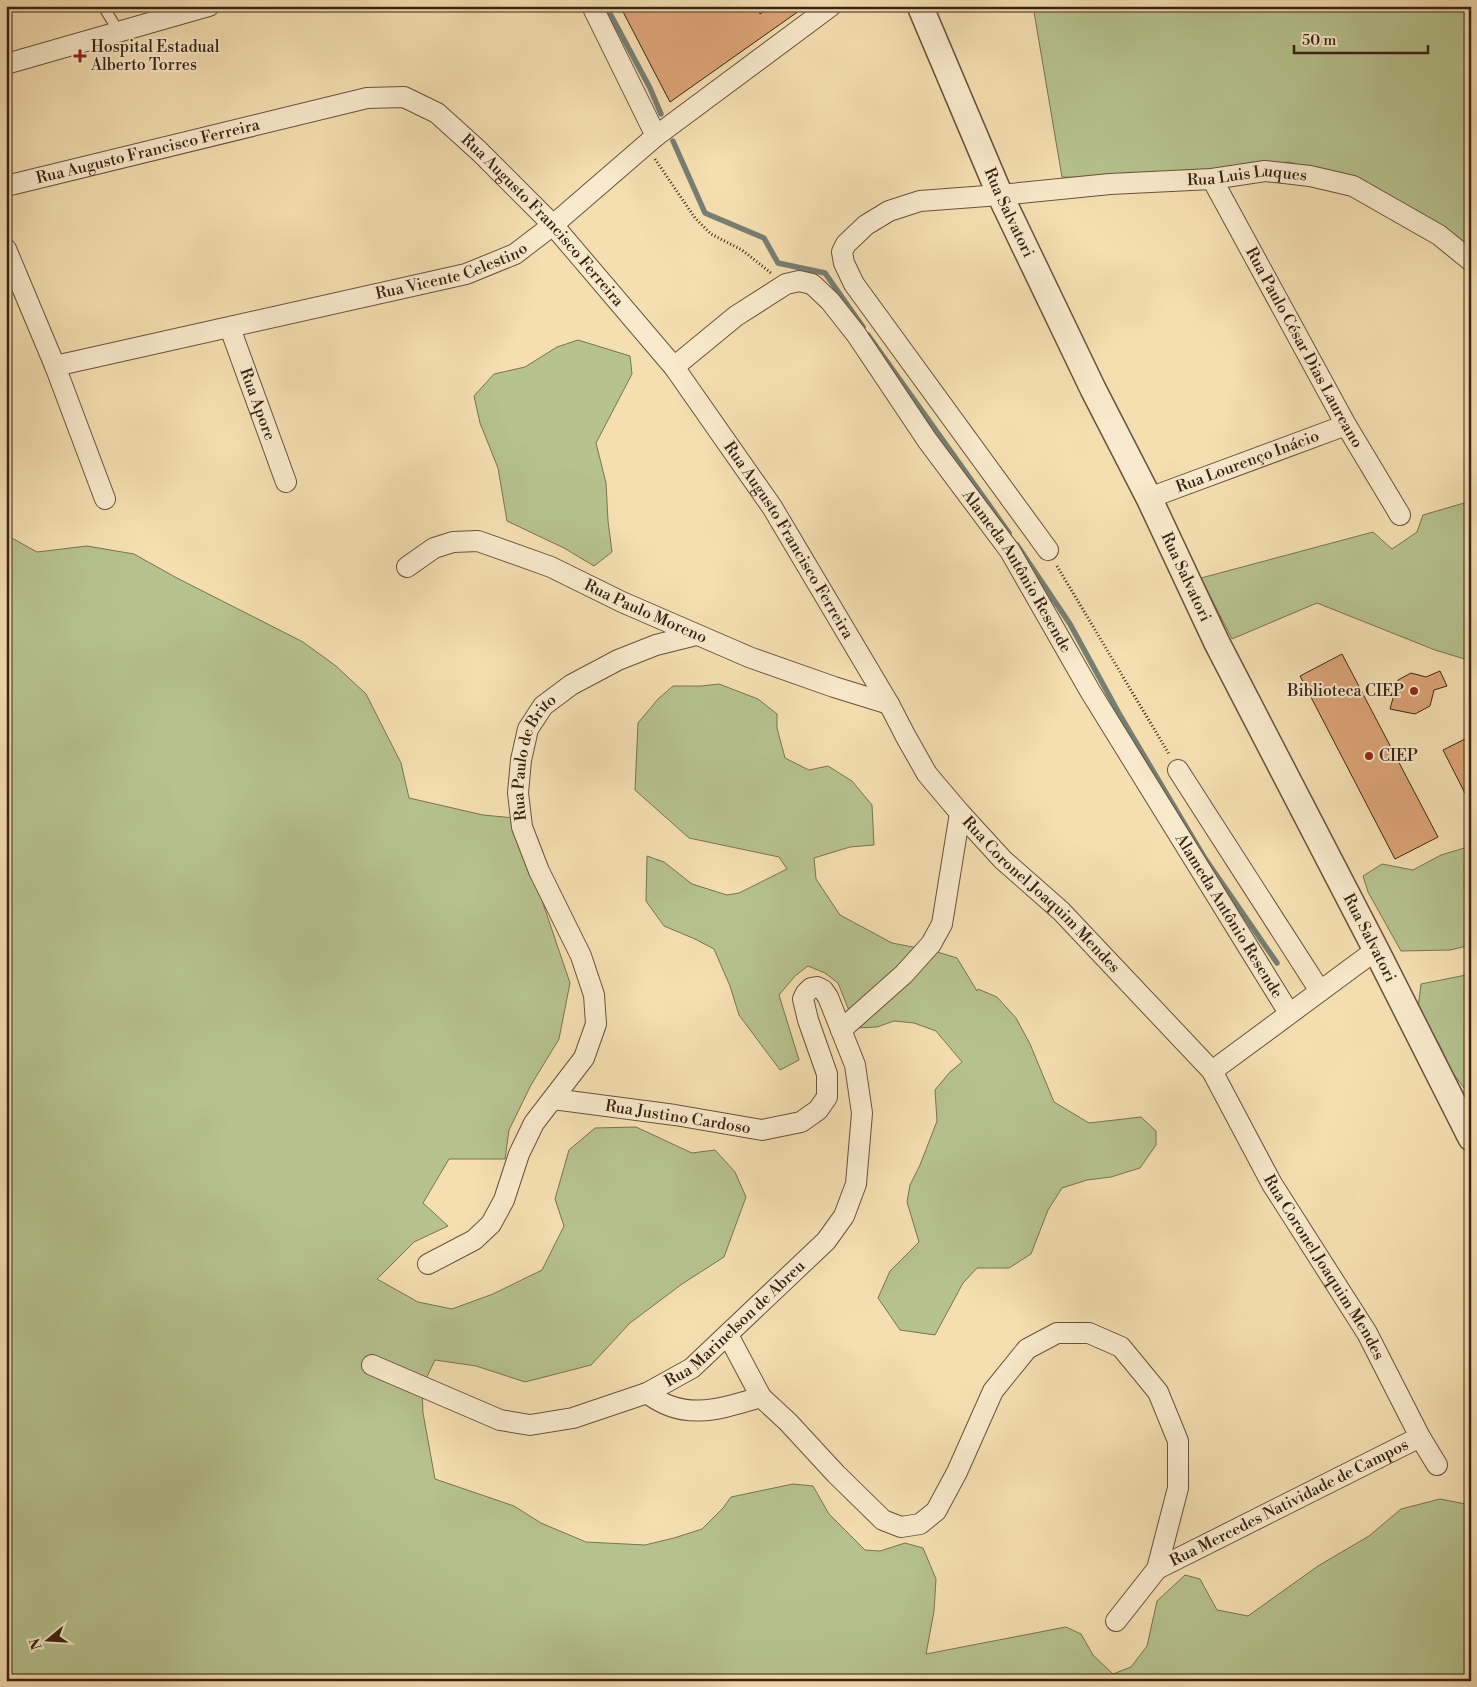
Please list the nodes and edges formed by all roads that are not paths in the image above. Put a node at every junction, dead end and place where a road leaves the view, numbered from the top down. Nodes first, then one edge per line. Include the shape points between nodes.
1 (103, 6) edge
2 (209, 6) edge
3 (592, 6) edge
4 (831, 6) edge
5 (920, 6) edge
6 (119, 32) junction
7 (6, 64) edge
8 (651, 140) junction
9 (1212, 179) junction
10 (6, 186) edge
11 (1000, 196) junction
12 (553, 225) junction
13 (6, 249) edge
14 (1471, 260) edge
15 (854, 284) joint
16 (230, 328) junction
17 (55, 366) junction
18 (674, 366) junction
19 (1346, 425) junction
20 (286, 482) dead end
21 (1149, 498) junction
22 (105, 499) dead end
23 (1400, 515) dead end
24 (1048, 550) road end
25 (407, 567) dead end
26 (696, 635) junction
27 (889, 704) junction
28 (1178, 770) road end
29 (960, 813) junction
30 (1376, 950) junction
31 (811, 988) joint
32 (1320, 991) junction
33 (1289, 1013) junction
34 (841, 1030) junction
35 (1212, 1071) junction
36 (553, 1099) junction
37 (1468, 1127) edge
38 (428, 1264) dead end
39 (728, 1335) junction
40 (372, 1365) dead end
41 (647, 1393) junction
42 (761, 1397) junction
43 (1420, 1437) junction
44 (1437, 1464) dead end
45 (1156, 1569) junction
46 (1116, 1621) dead end

1 - 6 lane
2 - 6 street
3 - 8 street
4 - 8 street, Rua Vicente Celestino
5 - 11 street, Rua Salvatori
6 - 7 street
8 - 12 street, Rua Vicente Celestino
9 - 11 street, Rua Luis Luques via 1110,184
9 - 14 street, Rua Luis Luques via 1265,171 1310,176 1353,186 1439,235
9 - 19 street, Rua Paulo César Dias Laureano
10 - 12 street, Rua Augusto Francisco Ferreira via 367,98 404,97 437,113
11 - 15 street, Rua Luis Luques via 920,201 889,211 874,220 846,244 842,252
11 - 21 street, Rua Salvatori
12 - 16 street, Rua Vicente Celestino via 515,254 466,274
12 - 18 street, Rua Augusto Francisco Ferreira
13 - 17 street
15 - 24 street, Alameda Antônio Resende
16 - 17 street, Rua Vicente Celestino
16 - 20 street, Rua Apore
17 - 22 street
18 - 27 street, Rua Augusto Francisco Ferreira via 772,507
18 - 33 street, Alameda Antônio Resende via 736,316 786,284 799,281 812,284 830,301 1010,551 1090,691
19 - 21 street, Rua Lourenço Inácio
19 - 23 street, Rua Paulo César Dias Laureano
21 - 30 street, Rua Salvatori via 1217,643
25 - 26 street, Rua Paulo Moreno via 434,548 453,542 478,541 551,566
26 - 27 street, Rua Paulo Moreno via 749,657
26 - 36 street, Rua Paulo de Brito via 656,645 571,684 543,706 528,729 518,793 522,827 539,871 581,956 594,996 596,1024 584,1058
27 - 29 street, Rua Coronel Joaquim Mendes via 927,774
28 - 32 street
29 - 34 street via 942,924 931,944 904,974
29 - 35 street, Rua Coronel Joaquim Mendes via 1003,860 1061,911
30 - 32 street
30 - 37 street, Rua Salvatori
31 - 34 street, Rua Marinelson de Abreu via 817,987 828,997
31 - 36 street, Rua Justino Cardoso via 804,999 827,1074 827,1097 818,1110 801,1122 762,1130
32 - 33 street
33 - 35 street
34 - 39 street, Rua Marinelson de Abreu via 855,1065 862,1113 856,1184 844,1216 826,1241
35 - 43 street, Rua Coronel Joaquim Mendes via 1272,1184 1367,1333
36 - 38 street via 534,1123 519,1154 504,1200 491,1224 474,1240
39 - 41 street, Rua Marinelson de Abreu via 692,1368
39 - 42 street, Rua Mercedes Natividade de Campos
40 - 41 street, Rua Marinelson de Abreu via 500,1420 530,1424 573,1418
41 - 42 street via 677,1410 703,1411
42 - 45 street, Rua Mercedes Natividade de Campos via 883,1520 901,1527 920,1524 936,1511 993,1391 1027,1349 1057,1333 1089,1333 1121,1347 1158,1392 1178,1441 1178,1488
43 - 44 street, Rua Coronel Joaquim Mendes
43 - 45 street, Rua Mercedes Natividade de Campos
45 - 46 street, Rua Mercedes Natividade de Campos

